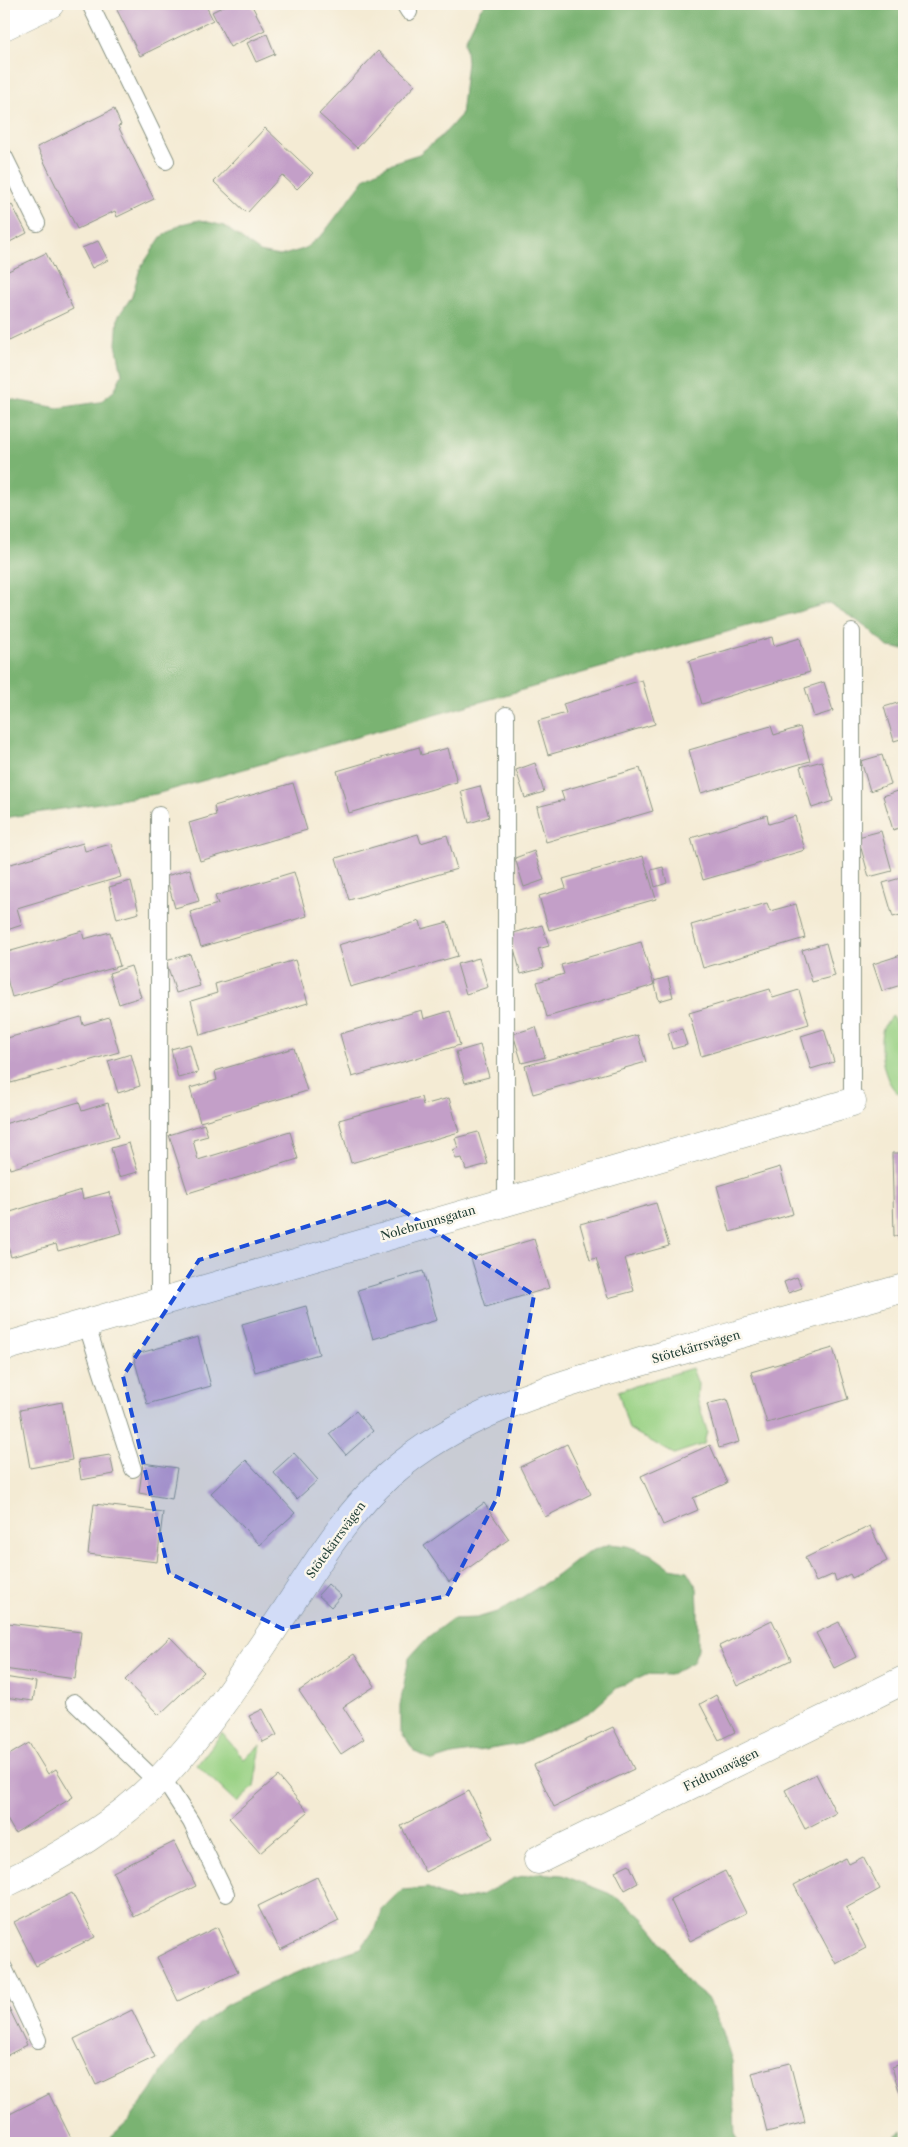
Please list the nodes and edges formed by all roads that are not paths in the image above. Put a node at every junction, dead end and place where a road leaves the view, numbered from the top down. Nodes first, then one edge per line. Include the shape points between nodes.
1 (50, 4) edge
2 (90, 4) edge
3 (4, 26) edge
4 (4, 156) edge
5 (166, 161) dead end
6 (37, 223) dead end
7 (852, 632) dead end
8 (506, 715) dead end
9 (159, 815) dead end
10 (852, 1102) joint
11 (506, 1200) junction
12 (904, 1288) edge
13 (160, 1302) junction
14 (86, 1323) junction
15 (4, 1347) edge
16 (132, 1469) dead end
17 (904, 1680) edge
18 (74, 1702) dead end
19 (159, 1780) junction
20 (538, 1860) dead end
21 (4, 1884) edge
22 (226, 1894) dead end
23 (4, 1968) edge
24 (38, 2040) dead end

1 - 3 street
2 - 5 lane
4 - 6 lane
7 - 10 lane
8 - 11 lane
9 - 13 lane
10 - 11 street, Nolebrunnsgatan
11 - 13 street, Nolebrunnsgatan
12 - 19 street, Stötekärrsvägen via 546,1389 473,1420 432,1443 390,1474 354,1510 217,1711
13 - 14 street, Nolebrunnsgatan
14 - 15 street, Nolebrunnsgatan
14 - 16 lane
17 - 20 street, Fridtunavägen
18 - 19 lane
19 - 21 street, Stötekärrsvägen via 99,1831 54,1859
19 - 22 lane via 192,1822
23 - 24 lane

